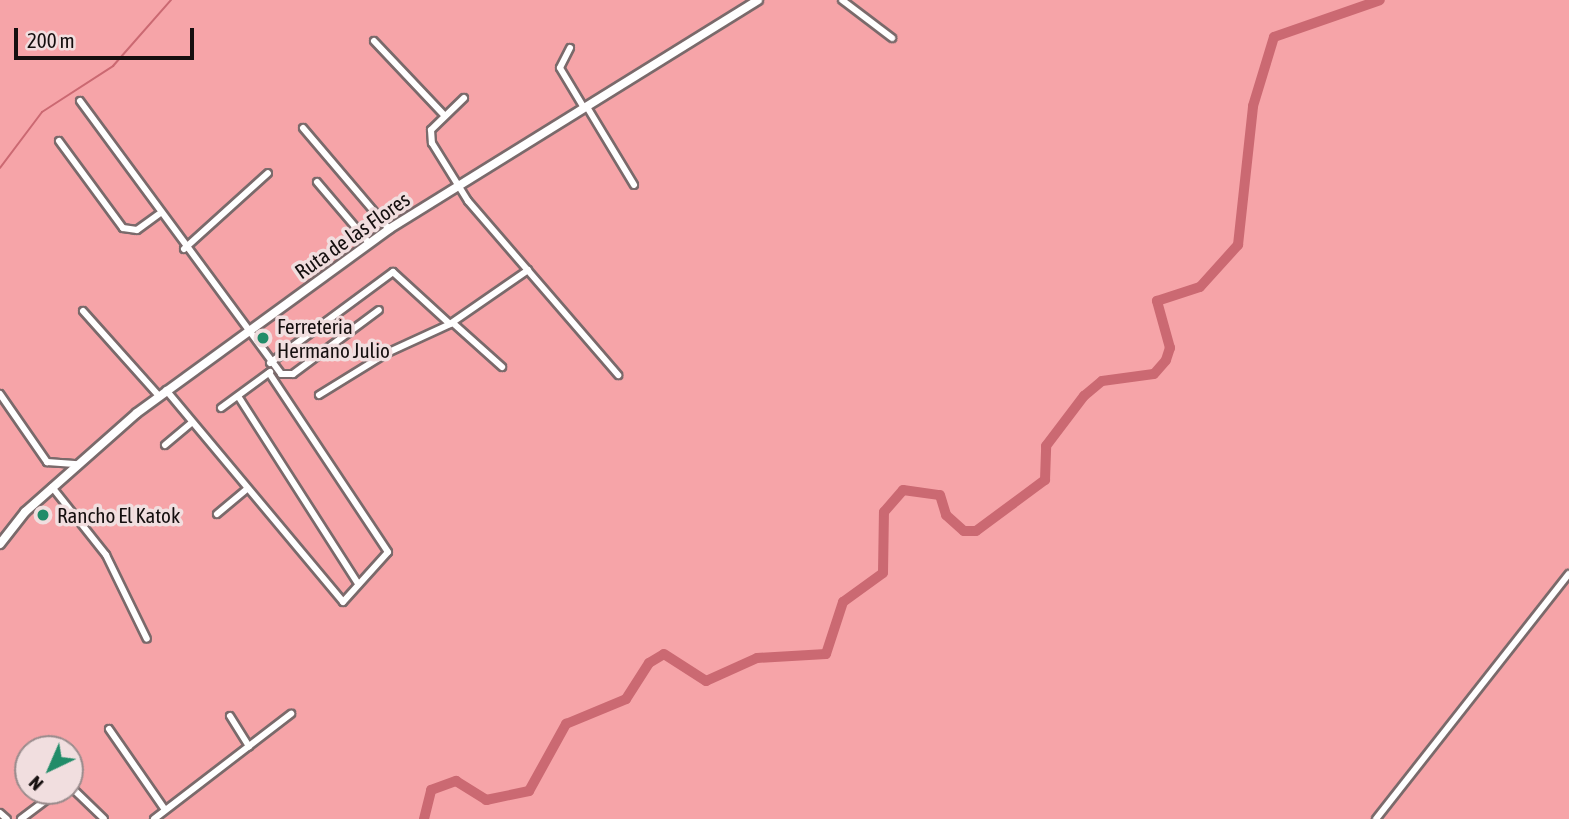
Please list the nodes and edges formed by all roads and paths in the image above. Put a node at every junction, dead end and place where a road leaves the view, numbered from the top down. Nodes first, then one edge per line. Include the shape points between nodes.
1 (758, 0) edge
2 (842, 0) edge
3 (892, 38) dead end
4 (374, 41) dead end
5 (570, 48) dead end
6 (464, 98) dead end
7 (80, 101) dead end
8 (585, 108) junction
9 (443, 114) junction
10 (303, 128) dead end
11 (59, 141) dead end
12 (268, 173) dead end
13 (317, 182) dead end
14 (458, 183) junction
15 (634, 185) dead end
16 (159, 214) junction
17 (389, 229) junction
18 (369, 243) junction
19 (184, 249) junction
20 (528, 270) junction
21 (379, 310) dead end
22 (83, 311) dead end
23 (451, 324) junction
24 (245, 332) junction
25 (502, 367) dead end
26 (271, 368) junction
27 (618, 375) dead end
28 (163, 393) junction
29 (0, 394) edge
30 (238, 396) junction
31 (319, 396) dead end
32 (221, 408) dead end
33 (191, 422) junction
34 (165, 445) dead end
35 (78, 464) junction
36 (52, 487) junction
37 (247, 489) junction
38 (217, 514) dead end
39 (0, 544) edge
40 (1569, 574) edge
41 (357, 582) junction
42 (147, 639) dead end
43 (291, 714) dead end
44 (230, 716) dead end
45 (109, 729) dead end
46 (249, 746) junction
47 (84, 800) edge
48 (40, 805) edge
49 (165, 810) junction
50 (0, 813) edge
51 (7, 819) edge
52 (21, 819) edge
53 (104, 819) edge
54 (154, 819) edge
55 (1376, 819) edge

1 - 8 main road, Ruta de las Flores
2 - 3 street
4 - 9 street
5 - 8 street via 560,68
6 - 9 street
7 - 16 street
8 - 14 main road, Ruta de las Flores
8 - 15 street
9 - 14 street via 430,136
10 - 17 street
11 - 16 street via 122,228 137,230
12 - 19 street
13 - 18 street
14 - 17 main road, Ruta de las Flores
14 - 20 street
16 - 19 street
17 - 18 main road, Ruta de las Flores
18 - 24 main road, Ruta de las Flores
19 - 24 street
20 - 23 street
20 - 27 street
21 - 26 street via 293,374
22 - 28 street
23 - 25 street
23 - 26 street via 393,272
23 - 31 street via 387,353
24 - 26 street
24 - 28 main road, Ruta de las Flores
26 - 30 street
26 - 41 street via 385,545 387,558
28 - 33 street
28 - 35 main road, Ruta de las Flores
29 - 35 street via 47,462
30 - 32 street
30 - 41 street
33 - 34 street
33 - 37 street
35 - 36 main road, Ruta de las Flores
36 - 39 main road, Ruta de las Flores
36 - 42 street via 106,555
37 - 38 street
37 - 41 street via 335,600 343,602
40 - 55 street
43 - 46 street
44 - 46 street
45 - 49 street
46 - 49 street
47 - 53 street
48 - 52 street
49 - 54 street
50 - 51 street

